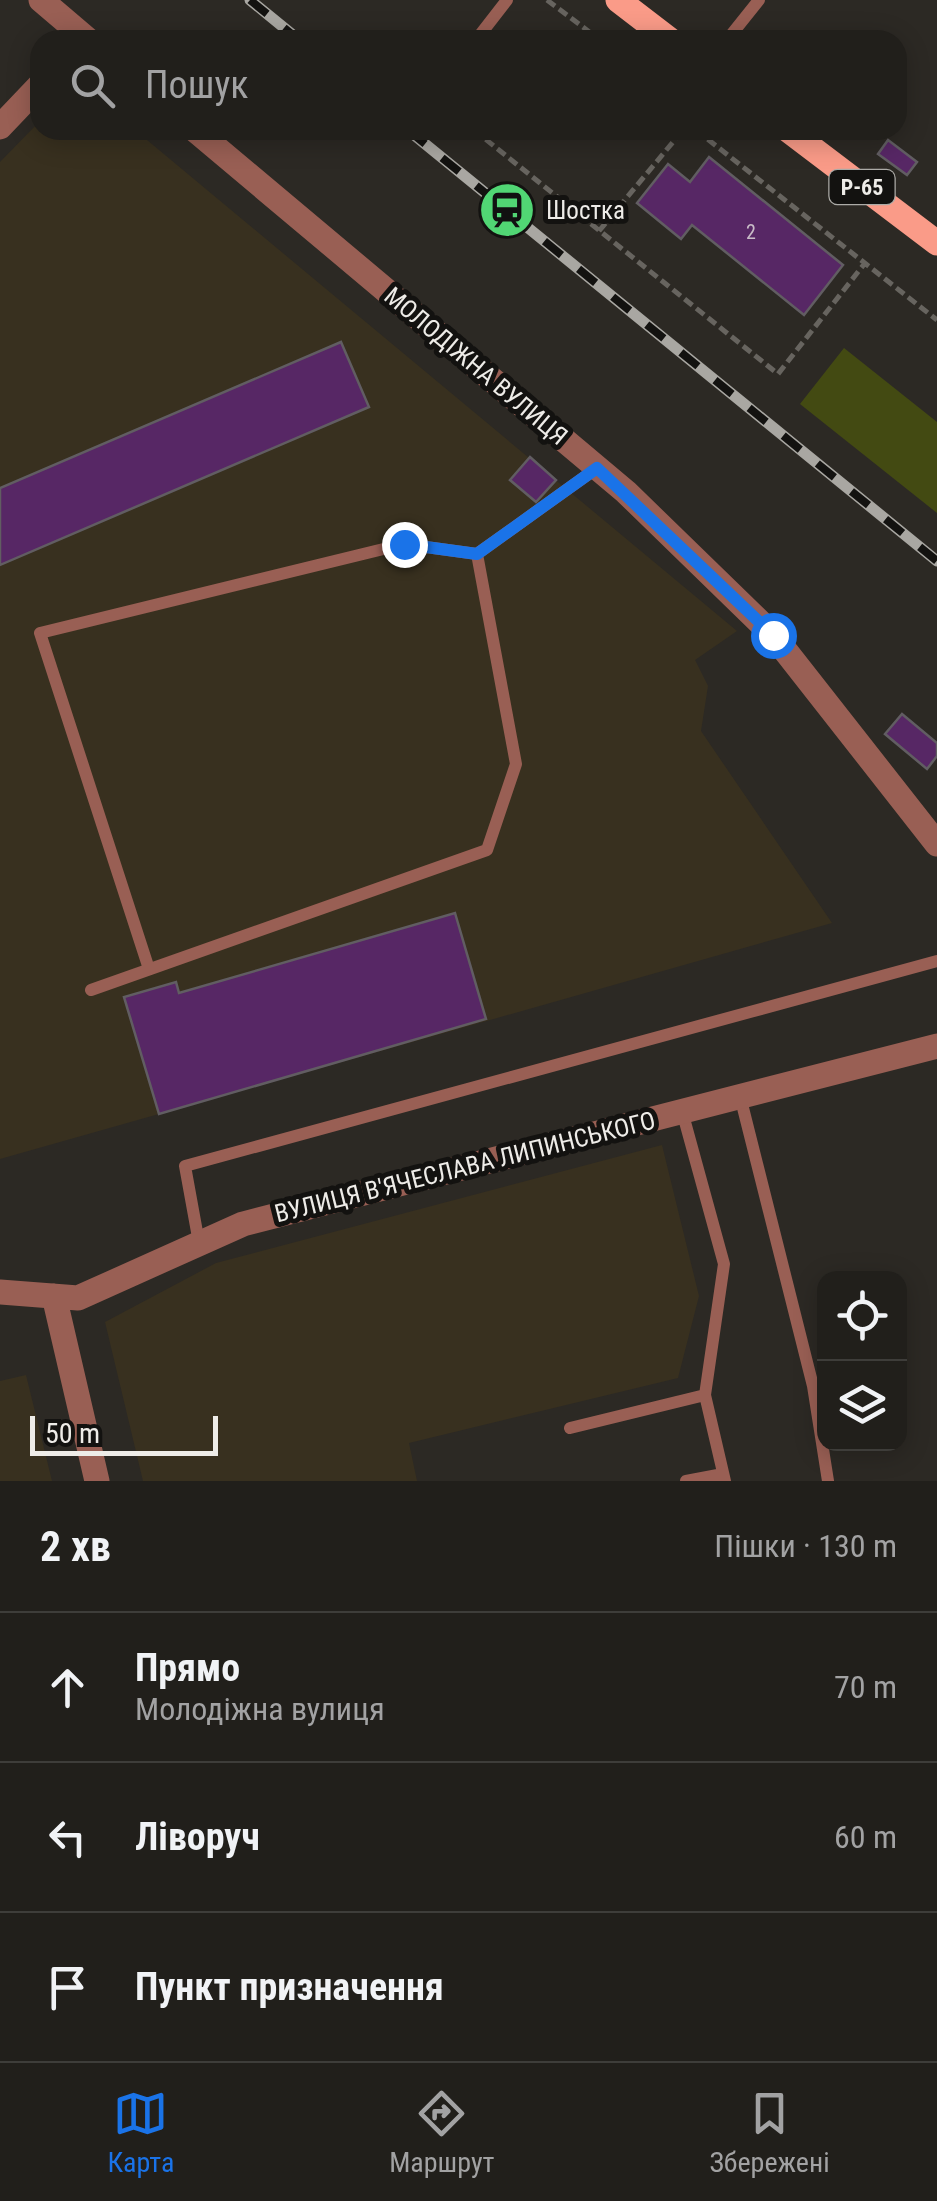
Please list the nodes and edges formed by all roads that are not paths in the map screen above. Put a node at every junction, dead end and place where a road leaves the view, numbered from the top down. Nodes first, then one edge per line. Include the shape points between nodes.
1 (41, 0) edge
2 (507, 0) edge
3 (618, 0) edge
4 (759, 0) edge
5 (76, 30) edge
6 (484, 30) edge
7 (657, 30) edge
8 (736, 30) edge
9 (30, 95) edge
10 (0, 126) edge
11 (207, 140) edge
12 (801, 140) edge
13 (937, 244) edge
14 (597, 468) junction
15 (477, 554) junction
16 (937, 844) edge
17 (937, 961) edge
18 (149, 969) junction
19 (91, 990) dead end
20 (937, 1046) edge
21 (740, 1096) junction
22 (682, 1111) junction
23 (199, 1244) junction
24 (0, 1292) edge
25 (54, 1296) junction
26 (705, 1394) junction
27 (570, 1428) dead end
28 (724, 1477) edge
29 (97, 1481) edge
30 (686, 1481) edge
31 (828, 1481) edge

1 - 5 street
2 - 6 lane
3 - 7 main road
4 - 8 lane
9 - 10 street
11 - 14 street, МОЛОДІЖНА ВУЛИЦЯ
12 - 13 main road, Р-65
14 - 15 lane
14 - 16 street, МОЛОДІЖНА ВУЛИЦЯ via 773,635
15 - 18 lane via 516,764 487,850
15 - 18 lane via 404,544 40,632
17 - 23 lane via 185,1166
18 - 19 lane
20 - 21 street, ВУЛИЦЯ В'ЯЧЕСЛАВА ЛИПИНСЬКОГО
21 - 22 street, ВУЛИЦЯ В'ЯЧЕСЛАВА ЛИПИНСЬКОГО
21 - 31 lane via 813,1386
22 - 23 street, ВУЛИЦЯ В'ЯЧЕСЛАВА ЛИПИНСЬКОГО via 243,1224
22 - 26 lane via 724,1264
23 - 25 street, ВУЛИЦЯ В'ЯЧЕСЛАВА ЛИПИНСЬКОГО via 78,1298
24 - 25 street, ВУЛИЦЯ В'ЯЧЕСЛАВА ЛИПИНСЬКОГО
25 - 29 street
26 - 27 lane
26 - 28 lane
28 - 30 lane

